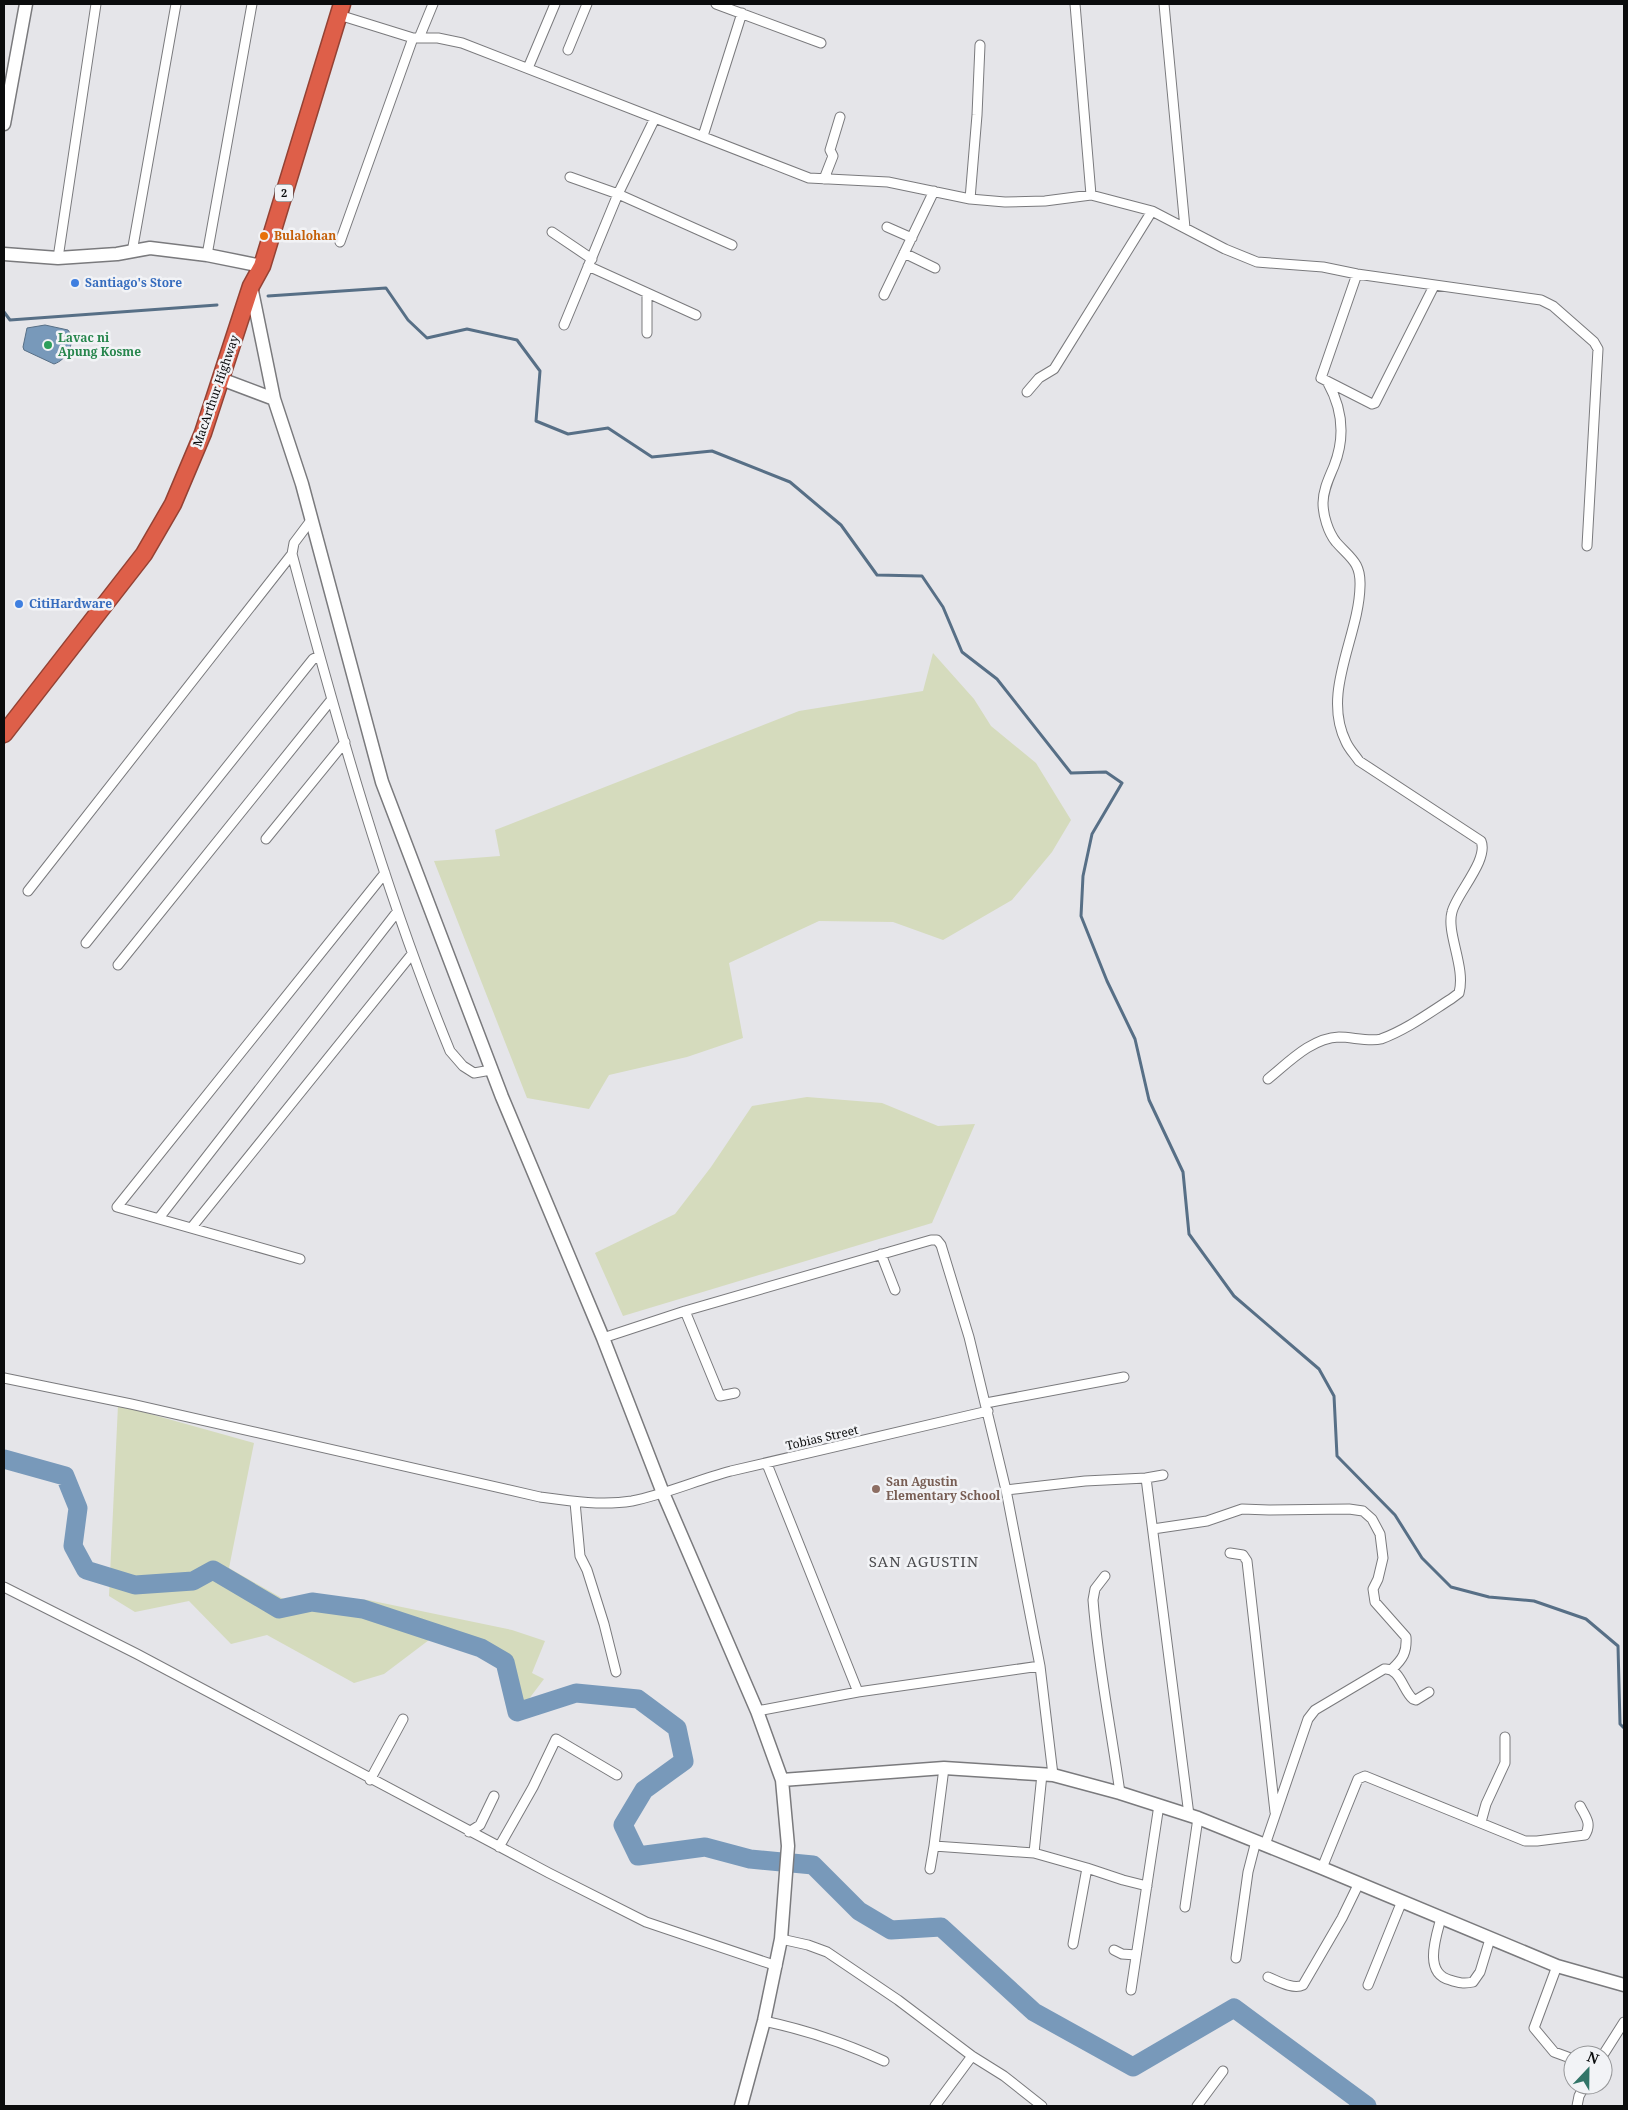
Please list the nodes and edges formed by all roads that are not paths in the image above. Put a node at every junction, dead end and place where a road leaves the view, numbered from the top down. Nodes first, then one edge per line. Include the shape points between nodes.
1 (26, 4) edge
2 (96, 4) edge
3 (176, 4) edge
4 (252, 4) edge
5 (433, 4) edge
6 (555, 4) edge
7 (587, 4) edge
8 (1075, 4) edge
9 (1164, 4) edge
10 (723, 5) edge
11 (341, 9) edge
12 (742, 13) junction
13 (416, 38) junction
14 (821, 43) dead end
15 (980, 45) dead end
16 (568, 50) dead end
17 (528, 68) junction
18 (8, 81) edge
19 (655, 118) junction
20 (840, 118) dead end
21 (4, 124) edge
22 (703, 136) junction
23 (570, 177) dead end
24 (824, 179) junction
25 (934, 191) junction
26 (618, 194) junction
27 (1090, 195) junction
28 (970, 199) junction
29 (1152, 211) junction
30 (887, 227) dead end
31 (1185, 228) junction
32 (552, 232) dead end
33 (912, 238) junction
34 (340, 242) dead end
35 (732, 245) dead end
36 (132, 252) junction
37 (904, 253) junction
38 (4, 254) edge
39 (207, 255) junction
40 (58, 258) junction
41 (590, 262) junction
42 (262, 266) junction
43 (935, 268) dead end
44 (1357, 274) junction
45 (252, 286) junction
46 (1434, 286) junction
47 (647, 293) junction
48 (884, 295) dead end
49 (696, 315) dead end
50 (564, 325) dead end
51 (647, 333) dead end
52 (221, 380) junction
53 (1328, 383) junction
54 (1027, 392) dead end
55 (274, 399) junction
56 (312, 519) junction
57 (1587, 546) dead end
58 (292, 554) junction
59 (319, 656) junction
60 (332, 699) junction
61 (4, 734) edge
62 (345, 742) junction
63 (266, 839) dead end
64 (385, 873) junction
65 (28, 891) dead end
66 (397, 912) junction
67 (86, 943) dead end
68 (412, 954) junction
69 (118, 965) dead end
70 (491, 1070) junction
71 (1268, 1079) dead end
72 (159, 1218) junction
73 (192, 1228) junction
74 (881, 1254) junction
75 (300, 1259) dead end
76 (895, 1290) dead end
77 (685, 1311) junction
78 (603, 1338) junction
79 (1124, 1377) dead end
80 (4, 1378) edge
81 (734, 1394) dead end
82 (987, 1407) junction
83 (767, 1464) junction
84 (1163, 1475) dead end
85 (1146, 1478) junction
86 (1006, 1490) junction
87 (663, 1493) junction
88 (575, 1502) junction
89 (1153, 1529) junction
90 (1230, 1553) dead end
91 (1105, 1576) dead end
92 (4, 1587) edge
93 (1040, 1666) junction
94 (1392, 1669) junction
95 (616, 1672) dead end
96 (858, 1692) junction
97 (1429, 1692) dead end
98 (757, 1712) junction
99 (403, 1719) dead end
100 (1506, 1737) dead end
101 (944, 1768) junction
102 (1047, 1774) junction
103 (618, 1775) dead end
104 (370, 1780) junction
105 (782, 1780) junction
106 (1120, 1793) junction
107 (494, 1796) dead end
108 (1159, 1805) junction
109 (1580, 1806) dead end
110 (1275, 1815) junction
111 (1194, 1817) junction
112 (1481, 1822) junction
113 (469, 1832) junction
114 (1260, 1843) junction
115 (934, 1846) junction
116 (499, 1847) junction
117 (1034, 1853) junction
118 (930, 1868) dead end
119 (1086, 1868) junction
120 (1322, 1868) junction
121 (1359, 1883) junction
122 (1147, 1886) junction
123 (1402, 1902) junction
124 (1185, 1907) dead end
125 (1441, 1918) junction
126 (782, 1939) junction
127 (1490, 1939) junction
128 (1073, 1944) dead end
129 (1114, 1950) dead end
130 (1136, 1955) junction
131 (1236, 1958) dead end
132 (777, 1966) junction
133 (1557, 1966) junction
134 (1268, 1977) dead end
135 (1368, 1985) dead end
136 (1624, 1985) edge
137 (1131, 1990) dead end
138 (764, 2021) junction
139 (1624, 2022) edge
140 (1609, 2045) edge
141 (1563, 2055) edge
142 (972, 2056) junction
143 (884, 2061) dead end
144 (1224, 2071) dead end
145 (742, 2106) edge
146 (935, 2106) edge
147 (1042, 2106) edge
148 (1197, 2106) edge

1 - 18 street
2 - 40 street
3 - 36 street
4 - 39 street
5 - 13 street
6 - 17 street
7 - 16 street
8 - 27 street
9 - 31 street
10 - 12 street
11 - 13 street
11 - 42 highway, MacArthur Highway / 2
12 - 14 street
12 - 22 street
13 - 17 street via 450,39
13 - 34 street
15 - 28 street
17 - 19 street
18 - 21 street
19 - 22 street
19 - 26 street
20 - 24 street via 830,150 833,156
22 - 24 street via 809,178
23 - 26 street
24 - 25 street via 888,182
25 - 28 street
25 - 33 street
26 - 35 street
26 - 41 street
27 - 28 street via 1037,201
27 - 29 street
29 - 31 street
29 - 54 street via 1054,369 1039,378
30 - 33 street
31 - 44 street via 1256,262 1323,267
32 - 41 street
33 - 37 street
36 - 39 street via 150,248
36 - 40 street
37 - 43 street
37 - 48 street
38 - 40 street
39 - 42 street
41 - 47 street
41 - 50 street
42 - 45 highway, MacArthur Highway / 2
44 - 46 street
44 - 53 street via 1321,376
45 - 52 highway, MacArthur Highway / 2
45 - 55 street
46 - 53 street via 1376,403
46 - 57 street via 1547,302 1597,346
47 - 49 street
47 - 51 street
52 - 55 street
52 - 61 highway, MacArthur Highway / 2 via 173,504 144,554
53 - 71 street via 1338,401 1342,435 1341,448 1324,490 1324,515 1335,541 1356,562 1360,573 1356,619 1340,680 1339,726 1359,761 1475,837 1482,845 1480,858 1451,913 1460,969 1458,993 1399,1031 1379,1039 1325,1039
55 - 56 street
56 - 58 street via 294,543
56 - 70 street via 382,782
58 - 59 street
58 - 65 street
59 - 60 street
59 - 67 street via 313,659
60 - 62 street
60 - 69 street
62 - 63 street
62 - 64 street
64 - 66 street
64 - 72 street via 117,1207
66 - 68 street
66 - 72 street
68 - 70 street via 450,1051 474,1073
68 - 73 street
70 - 78 street
72 - 73 street
73 - 75 street
74 - 76 street
74 - 77 street
74 - 82 street via 931,1240 937,1240 941,1245
77 - 78 street
77 - 81 street via 720,1396
78 - 87 street
79 - 82 street, Tobias Street
80 - 88 street, Tobias Street via 540,1497
82 - 83 street, Tobias Street
82 - 86 street
83 - 87 street, Tobias Street via 704,1478
83 - 96 street
84 - 85 street
85 - 86 street
85 - 89 street
86 - 93 street
87 - 88 street, Tobias Street via 630,1501
87 - 98 street
88 - 95 street via 580,1556 604,1624
89 - 94 street via 1188,1525 1242,1509 1363,1511 1380,1534 1382,1547 1382,1568 1373,1588 1375,1602 1406,1637 1406,1651
89 - 111 street
90 - 110 street via 1243,1555 1247,1561
91 - 106 street via 1095,1589 1093,1600 1101,1676
92 - 104 street via 137,1654
93 - 96 street
93 - 102 street
94 - 97 street via 1414,1700
94 - 110 street via 1384,1669 1312,1713
96 - 98 street
98 - 105 street
99 - 104 street
100 - 112 street via 1505,1762
101 - 102 street
101 - 105 street
101 - 115 street
102 - 106 street
102 - 117 street
103 - 116 street via 556,1739 533,1788
104 - 113 street
105 - 126 street via 788,1846
106 - 108 street
107 - 113 street via 480,1825
108 - 111 street
108 - 122 street
109 - 112 street via 1589,1829 1585,1836 1579,1837 1525,1841
110 - 114 street
111 - 114 street
111 - 124 street
112 - 120 street via 1361,1776
113 - 116 street
114 - 120 street
114 - 131 street via 1248,1872
115 - 117 street
115 - 118 street
116 - 132 street via 646,1922
117 - 119 street
119 - 122 street
119 - 128 street
120 - 121 street
121 - 123 street
121 - 134 street via 1303,1985 1288,1985
122 - 130 street
123 - 125 street
123 - 135 street
125 - 127 street
125 - 127 street via 1433,1956 1435,1970 1443,1979 1463,1984 1473,1982 1480,1972
126 - 132 street
126 - 142 street via 827,1952
127 - 133 street
129 - 130 street
130 - 137 street
132 - 138 street
133 - 136 street
133 - 141 street via 1534,2028 1554,2052
138 - 143 street via 839,2042
138 - 145 street
139 - 140 street
142 - 146 street
142 - 147 street
144 - 148 street

